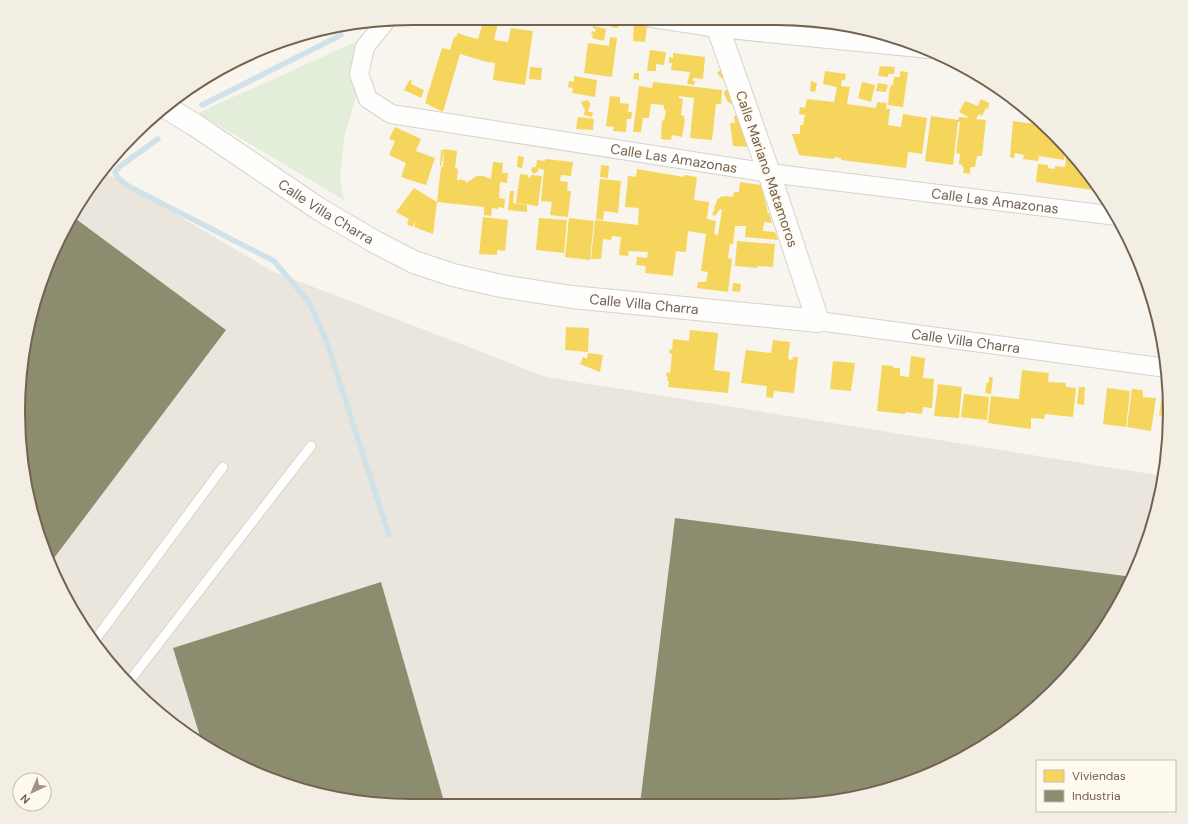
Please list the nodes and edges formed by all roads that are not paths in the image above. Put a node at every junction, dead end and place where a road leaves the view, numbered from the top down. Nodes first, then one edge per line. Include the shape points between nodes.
1 (718, 25) edge
2 (745, 25) edge
3 (381, 26) edge
4 (843, 32) edge
5 (880, 39) edge
6 (170, 110) edge
7 (769, 173) junction
8 (1109, 215) edge
9 (818, 321) junction
10 (1160, 367) edge
11 (311, 446) dead end
12 (223, 467) dead end
13 (97, 637) edge
14 (131, 679) edge

1 - 7 street, Calle Mariano Matamoros
2 - 4 street
3 - 7 street, Calle Las Amazonas via 365,47 359,74 368,99 391,114
4 - 5 street
6 - 9 street, Calle Villa Charra via 319,209 375,242 414,262 453,275 501,286 572,297
7 - 8 street, Calle Las Amazonas
7 - 9 street, Calle Mariano Matamoros
9 - 10 street, Calle Villa Charra
11 - 14 lane
12 - 13 lane

